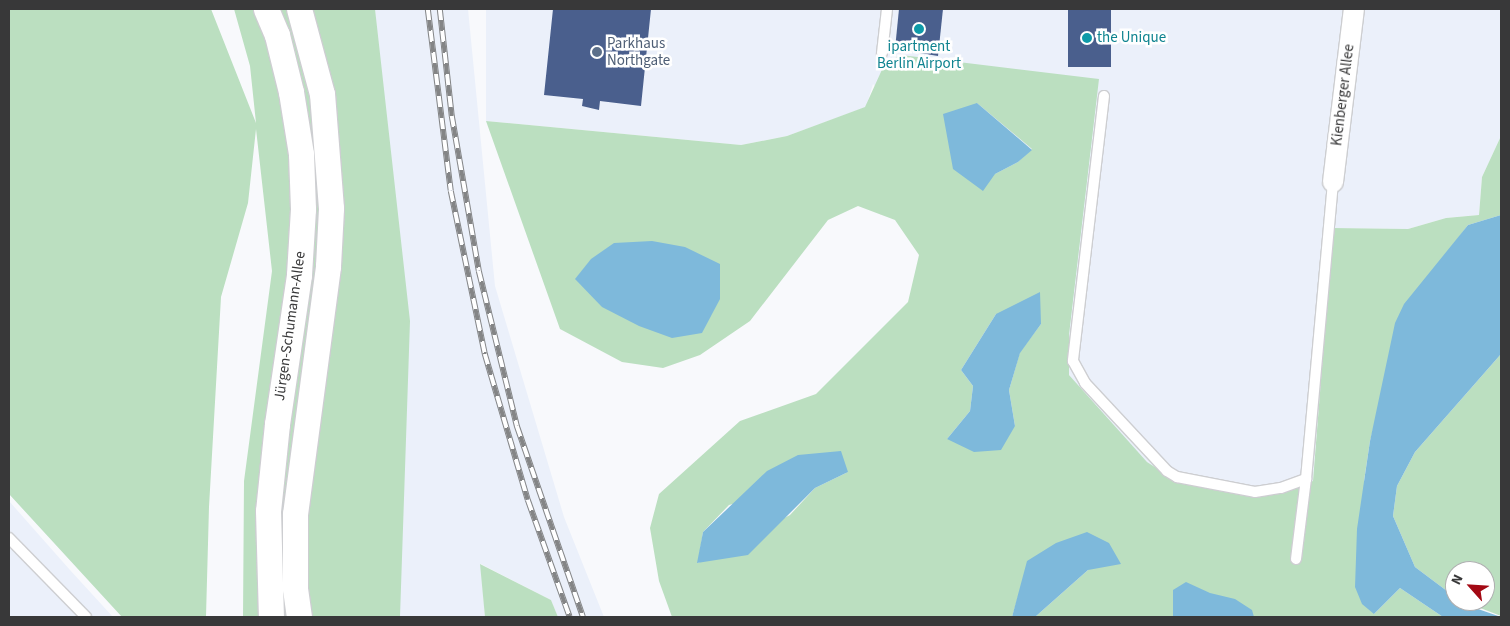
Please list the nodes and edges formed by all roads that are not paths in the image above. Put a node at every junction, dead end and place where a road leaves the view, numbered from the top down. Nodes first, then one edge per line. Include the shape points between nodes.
1 (266, 9) edge
2 (300, 9) edge
3 (887, 9) edge
4 (1354, 9) edge
5 (882, 53) dead end
6 (1104, 96) dead end
7 (1333, 182) joint
8 (1306, 479) junction
9 (9, 538) edge
10 (1296, 559) dead end
11 (86, 617) edge
12 (271, 617) edge
13 (299, 617) edge

1 - 12 street, Jürgen-Schumann-Allee via 277,35 291,92 301,154 302,209 300,275 277,424 268,511
2 - 13 street, Jürgen-Schumann-Allee via 322,94 331,208 328,266 295,514
3 - 5 lane
4 - 7 street, Kienberger Allee
6 - 8 lane via 1073,361 1077,373 1176,477 1255,492 1282,488
7 - 8 lane
8 - 10 lane
9 - 11 lane

